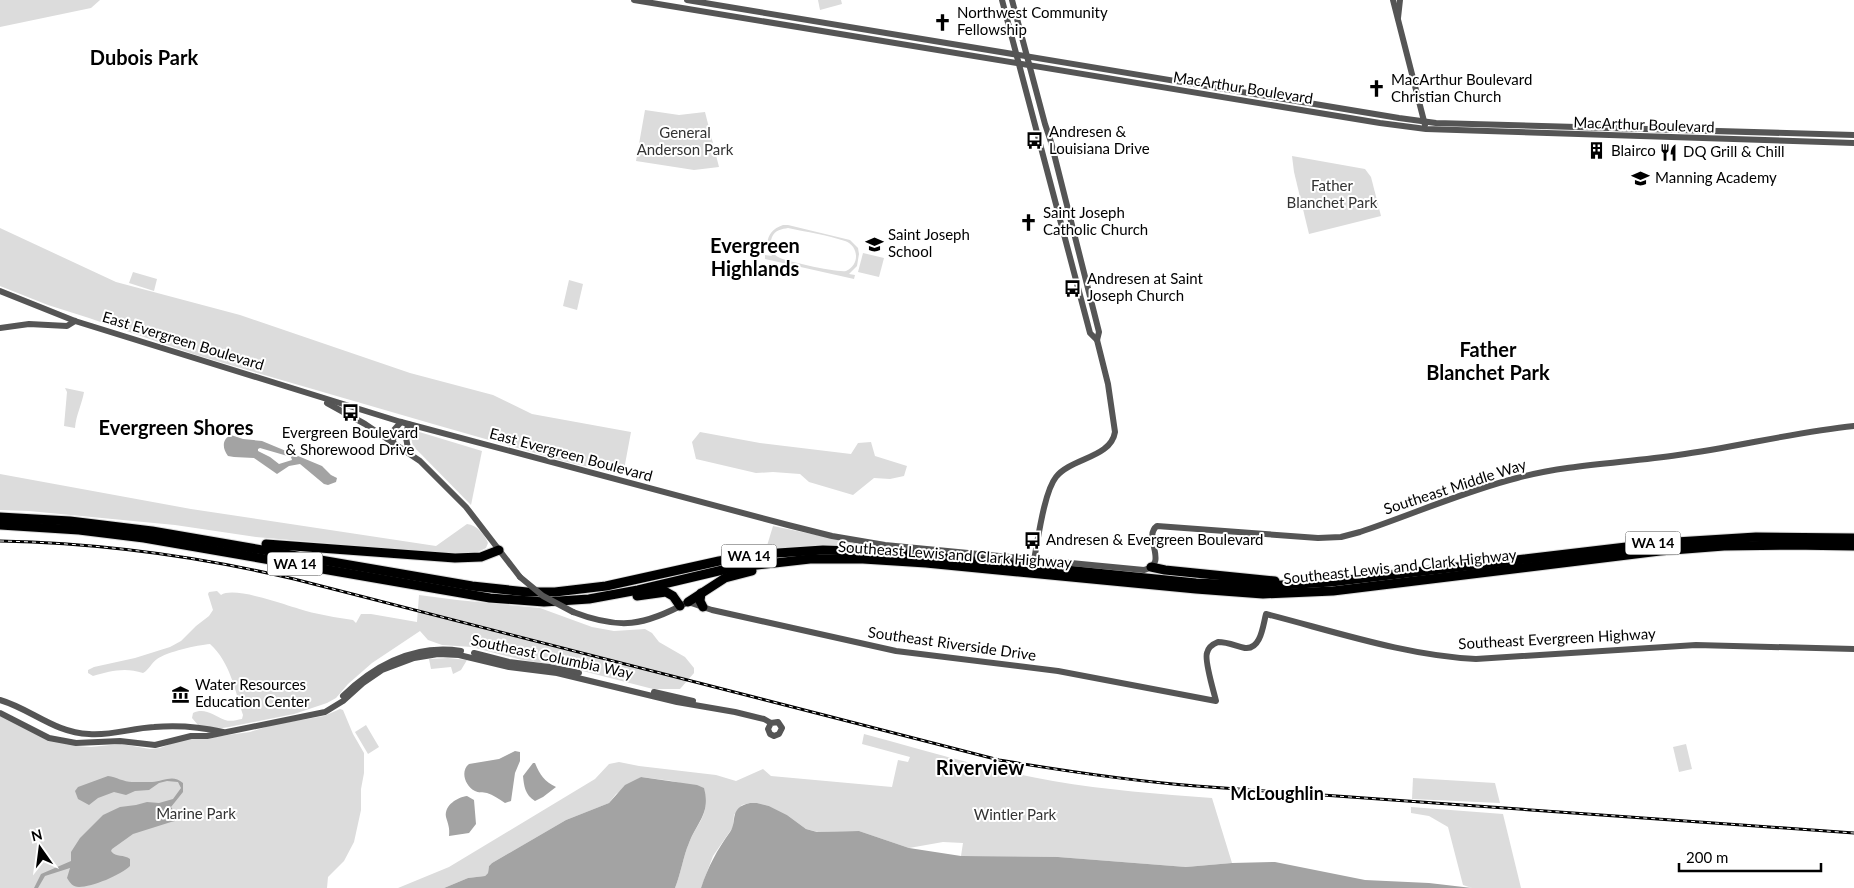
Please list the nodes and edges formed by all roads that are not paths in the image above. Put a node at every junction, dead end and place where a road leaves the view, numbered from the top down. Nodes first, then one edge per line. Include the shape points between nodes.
1 (634, 0) edge
2 (687, 0) edge
3 (1002, 0) edge
4 (1012, 0) edge
5 (1393, 0) edge
6 (1400, 0) edge
7 (1398, 19) junction
8 (1016, 54) junction
9 (1027, 56) junction
10 (1018, 62) junction
11 (1029, 64) junction
12 (1424, 121) junction
13 (1426, 129) junction
14 (1854, 135) edge
15 (1854, 143) edge
16 (0, 291) edge
17 (75, 321) junction
18 (0, 328) edge
19 (1097, 340) junction
20 (318, 397) junction
21 (405, 423) junction
22 (1854, 426) edge
23 (393, 442) junction
24 (409, 452) junction
25 (0, 517) edge
26 (0, 525) edge
27 (1854, 536) edge
28 (192, 537) junction
29 (1854, 546) edge
30 (499, 550) junction
31 (810, 559) junction
32 (1034, 560) junction
33 (1151, 567) junction
34 (1312, 584) junction
35 (701, 592) junction
36 (589, 599) junction
37 (684, 604) junction
38 (703, 607) junction
39 (1266, 614) joint
40 (1854, 649) edge
41 (0, 700) edge
42 (0, 713) edge
43 (771, 723) dead end
44 (169, 727) junction
45 (138, 729) junction
46 (224, 732) junction
47 (171, 741) junction
48 (140, 744) junction

1 - 10 street, MacArthur Boulevard
2 - 8 street, MacArthur Boulevard
3 - 8 street
4 - 9 street
5 - 7 street
6 - 7 street
7 - 12 street
8 - 9 street, MacArthur Boulevard
8 - 10 street
9 - 11 street
9 - 12 street, MacArthur Boulevard
10 - 11 street, MacArthur Boulevard
10 - 19 street via 1090,333
11 - 13 street, MacArthur Boulevard
11 - 19 street via 1099,332
12 - 13 street
12 - 14 street, MacArthur Boulevard
13 - 15 street, MacArthur Boulevard
16 - 17 street, East Evergreen Boulevard
17 - 18 street via 67,326 30,324
17 - 20 street, East Evergreen Boulevard
19 - 32 street via 1112,408 1114,438 1106,448 1072,464 1054,478
20 - 21 street, East Evergreen Boulevard
20 - 23 street
21 - 23 street via 394,430
21 - 24 street
21 - 32 street, East Evergreen Boulevard via 832,536 885,545
22 - 33 street, Southeast Middle Way via 1678,456 1537,473 1341,537 1159,526 1152,536 1156,558
23 - 24 street
24 - 30 street via 458,498
25 - 28 highway, Southeast Lewis and Clark Highway / WA 14 via 102,524
26 - 36 highway, Southeast Lewis and Clark Highway / WA 14 via 136,537 490,598 544,602
27 - 34 highway, Southeast Lewis and Clark Highway / WA 14 via 1756,537 1660,543
28 - 30 highway via 455,558 481,557
28 - 34 highway, Southeast Lewis and Clark Highway / WA 14 via 472,586 527,592 597,588 719,561 823,550 886,552 1196,583
29 - 31 highway, Southeast Lewis and Clark Highway / WA 14 via 1724,546 1333,590 1263,594 926,563
30 - 37 street, bridge via 520,576 543,596 573,612 599,620 631,623 657,618
31 - 35 highway via 730,576
31 - 36 highway, Southeast Lewis and Clark Highway / WA 14 via 731,568
32 - 33 street, East Evergreen Boulevard via 1144,570
33 - 34 highway
35 - 37 highway
35 - 38 highway
36 - 37 highway via 666,592
37 - 38 street, Southeast Riverside Drive
38 - 39 street, Southeast Riverside Drive via 896,651 1031,667 1216,701 1206,653 1218,642 1252,647 1257,643
39 - 40 street, Southeast Evergreen Highway via 1418,652 1458,658 1689,645
41 - 45 street, Southeast Columbia Way via 72,732 107,734
42 - 48 street, Southeast Columbia Way via 59,741
43 - 46 street, Southeast Columbia Way via 557,673 438,654 393,665 363,683 332,708
44 - 45 street, Southeast Columbia Way
44 - 46 street, Southeast Columbia Way
44 - 47 street via 173,735
45 - 48 street via 136,737
46 - 47 street, Southeast Columbia Way
47 - 48 street, Southeast Columbia Way

